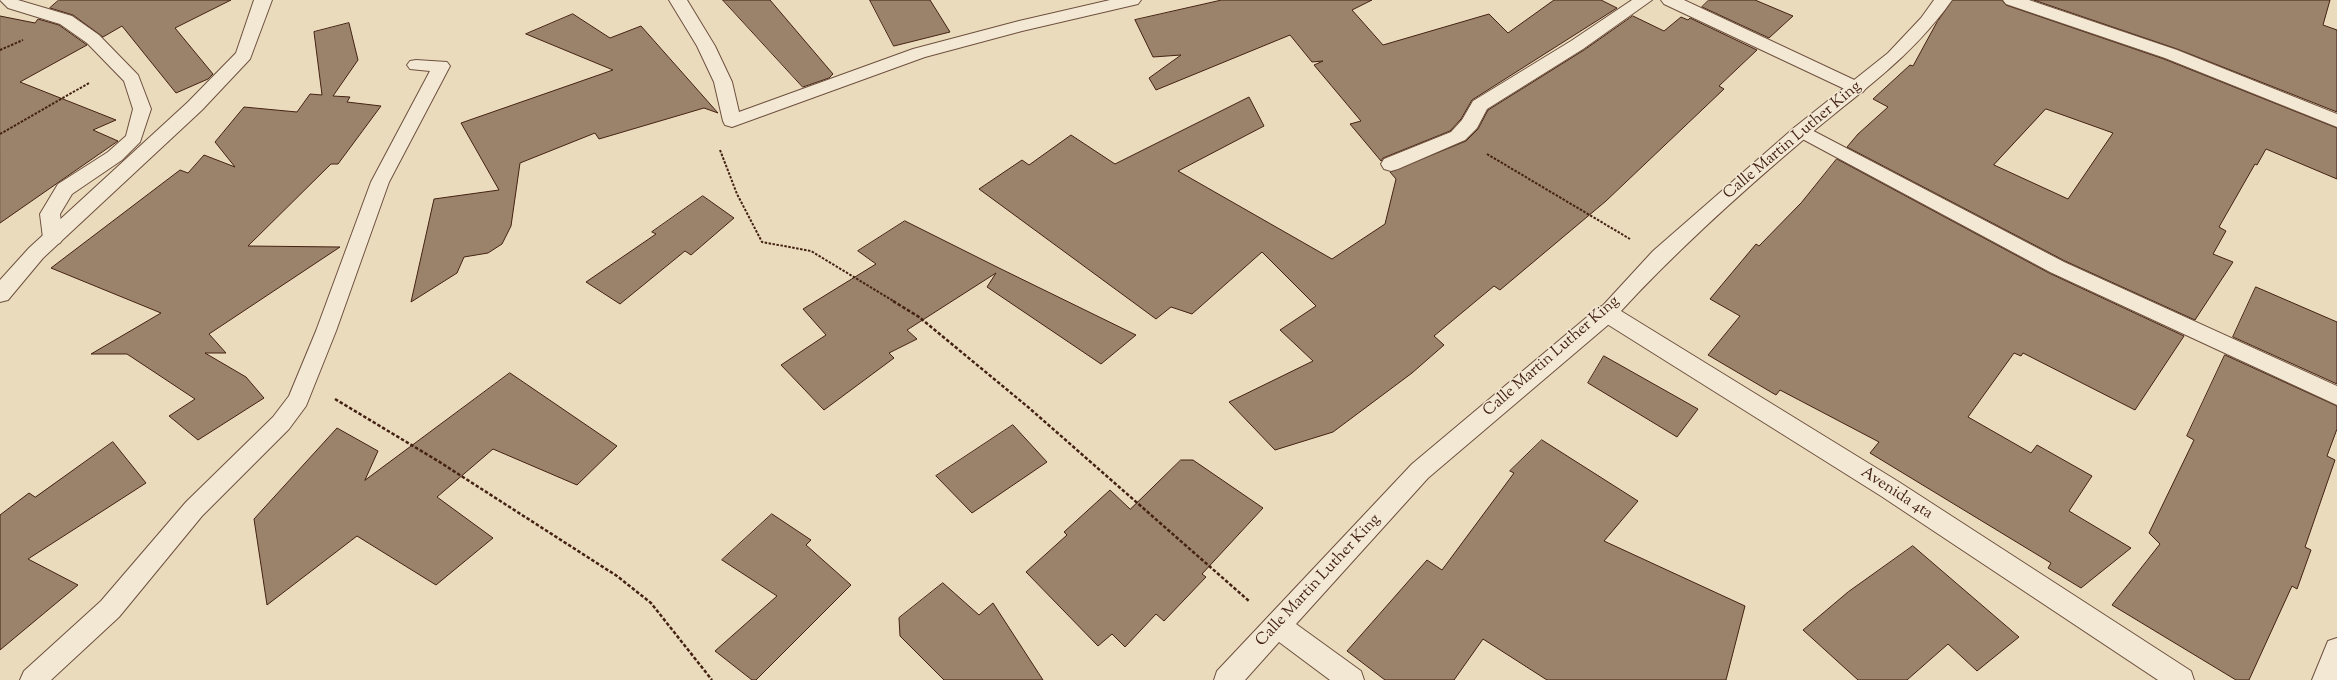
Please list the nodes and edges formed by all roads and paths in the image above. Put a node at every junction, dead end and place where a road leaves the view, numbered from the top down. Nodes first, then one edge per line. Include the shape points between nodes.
1 (6, 0) edge
2 (263, 0) edge
3 (678, 0) edge
4 (1132, 0) edge
5 (1643, 0) edge
6 (1670, 0) edge
7 (1943, 0) edge
8 (2012, 0) edge
9 (115, 62) junction
10 (416, 65) dead end
11 (1857, 88) junction
12 (732, 121) junction
13 (2337, 121) edge
14 (1802, 131) junction
15 (0, 134) edge
16 (1458, 136) junction
17 (1391, 164) dead end
18 (53, 238) junction
19 (1660, 256) junction
20 (0, 294) edge
21 (1607, 313) junction
22 (308, 375) junction
23 (2337, 396) edge
24 (1277, 625) junction
25 (2337, 650) edge
26 (33, 680) edge
27 (712, 680) edge
28 (1228, 680) edge
29 (1351, 680) edge
30 (2181, 680) edge
31 (2326, 680) edge

1 - 9 lane via 14,5 66,20 93,39
2 - 18 street via 244,55 195,106
3 - 12 street via 706,46 723,82
4 - 12 street via 1019,26 919,53
5 - 16 street via 1577,45 1480,105 1470,124
6 - 11 street
7 - 11 street, Calle Martin Luther King via 1927,22 1894,57
8 - 13 street via 2171,54
9 - 15 path via 81,89
9 - 18 lane via 132,79 142,109 134,138 115,156 66,189 50,214
10 - 22 lane via 441,66 380,182
11 - 14 street, Calle Martin Luther King
12 - 24 path via 716,138 736,194 762,242 811,251 920,318 1028,408
14 - 19 street, Calle Martin Luther King
14 - 23 street via 2057,267
16 - 17 street
16 - 19 path
18 - 20 street via 36,253
19 - 21 street, Calle Martin Luther King
21 - 24 street, Calle Martin Luther King via 1420,471
21 - 30 street, Avenida 4ta via 1890,489
22 - 26 lane via 298,400 281,423 194,509 110,609
22 - 27 path via 319,390 438,461 617,576 651,603
24 - 28 street, Calle Martin Luther King
24 - 29 street
25 - 31 street

